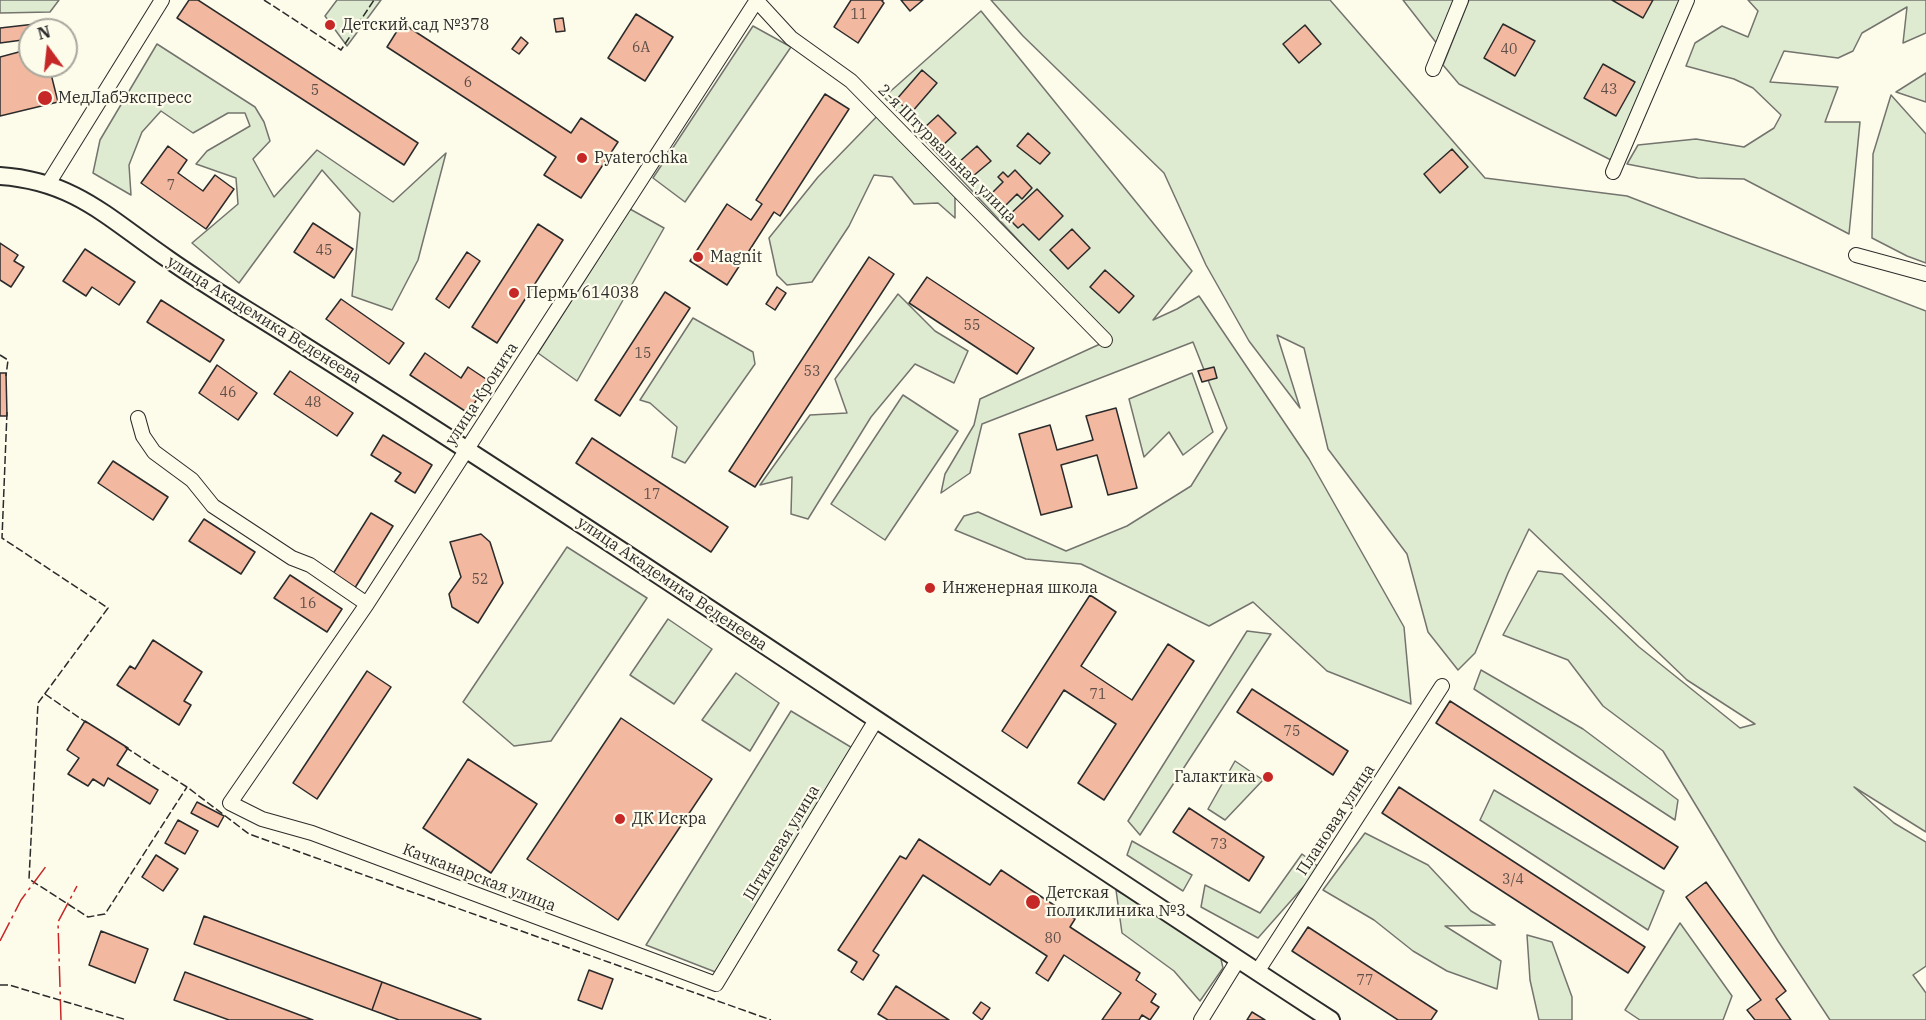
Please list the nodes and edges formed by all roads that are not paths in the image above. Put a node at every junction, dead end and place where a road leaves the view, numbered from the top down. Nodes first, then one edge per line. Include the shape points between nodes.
1 (162, 0) edge
2 (757, 0) edge
3 (1461, 0) edge
4 (1688, 0) edge
5 (1433, 69) dead end
6 (1613, 172) dead end
7 (0, 176) edge
8 (48, 184) junction
9 (1856, 255) dead end
10 (1926, 274) edge
11 (1106, 340) dead end
12 (138, 418) dead end
13 (467, 448) junction
14 (368, 604) junction
15 (1442, 686) dead end
16 (876, 720) junction
17 (230, 803) joint
18 (1238, 960) junction
19 (1257, 972) junction
20 (716, 984) joint
21 (1201, 1020) edge
22 (1331, 1020) edge

1 - 8 street
2 - 11 street, 2-я Штурвальная улица via 791,38 850,81
2 - 13 street, улица Кронита
3 - 5 street
4 - 6 street
7 - 8 street, улица Академика Веденеева
8 - 13 street, улица Академика Веденеева via 86,200 170,261
9 - 10 street
12 - 14 street via 143,436 154,452 192,480 213,506
13 - 14 street, улица Кронита
13 - 16 street, улица Академика Веденеева
14 - 17 street, улица Кронита
15 - 19 street, Плановая улица
16 - 18 street, улица Академика Веденеева
16 - 20 street, Штилевая улица
17 - 20 street, Качканарская улица via 262,819 312,833
18 - 19 street, улица Академика Веденеева
18 - 21 street
19 - 22 street, улица Академика Веденеева

